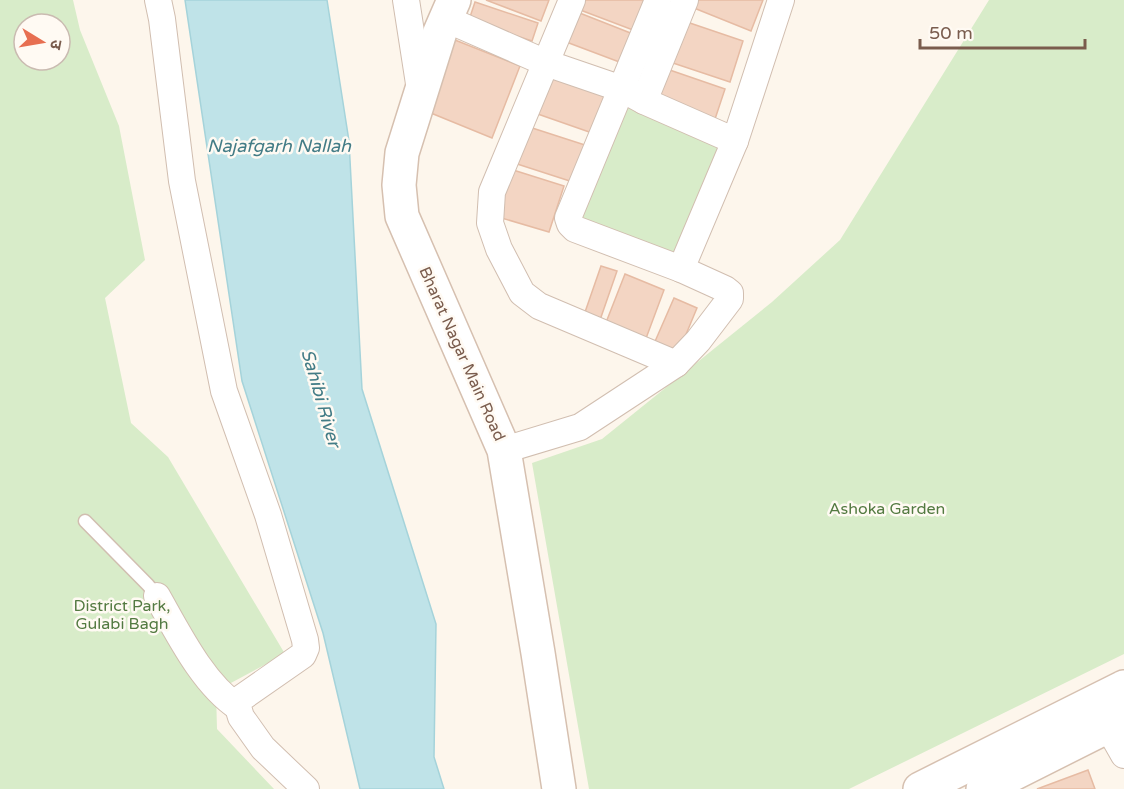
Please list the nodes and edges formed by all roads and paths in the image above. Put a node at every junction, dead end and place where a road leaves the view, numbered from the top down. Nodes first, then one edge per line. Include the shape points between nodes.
1 (158, 0) edge
2 (406, 0) edge
3 (572, 0) edge
4 (658, 0) edge
5 (685, 0) edge
6 (781, 0) edge
7 (450, 10) edge
8 (546, 63) junction
9 (421, 94) junction
10 (633, 95) junction
11 (735, 141) junction
12 (681, 269) junction
13 (676, 364) junction
14 (504, 450) junction
15 (85, 521) dead end
16 (157, 596) joint
17 (1124, 687) edge
18 (239, 703) junction
19 (1109, 715) edge
20 (1124, 755) edge
21 (1004, 784) edge
22 (306, 789) edge
23 (559, 789) edge
24 (920, 789) edge

1 - 18 street via 182,181 224,391 268,514 306,648 303,656
2 - 9 street
3 - 8 street
4 - 10 street
5 - 10 street
6 - 11 street
7 - 8 street
7 - 9 street, Bharat Nagar Main Road
8 - 10 street
8 - 13 street via 492,192 489,223 499,249 522,293 539,306
9 - 14 street, Bharat Nagar Main Road via 402,153 402,216
10 - 11 street
10 - 12 street via 568,218 575,229
11 - 12 street
12 - 13 street via 725,289 730,299
13 - 14 street via 580,427
14 - 23 street, Bharat Nagar Main Road
15 - 16 lane
16 - 18 street via 192,658 226,699
17 - 19 street
18 - 22 street via 242,717 263,748
19 - 20 street
19 - 21 street
19 - 24 street

